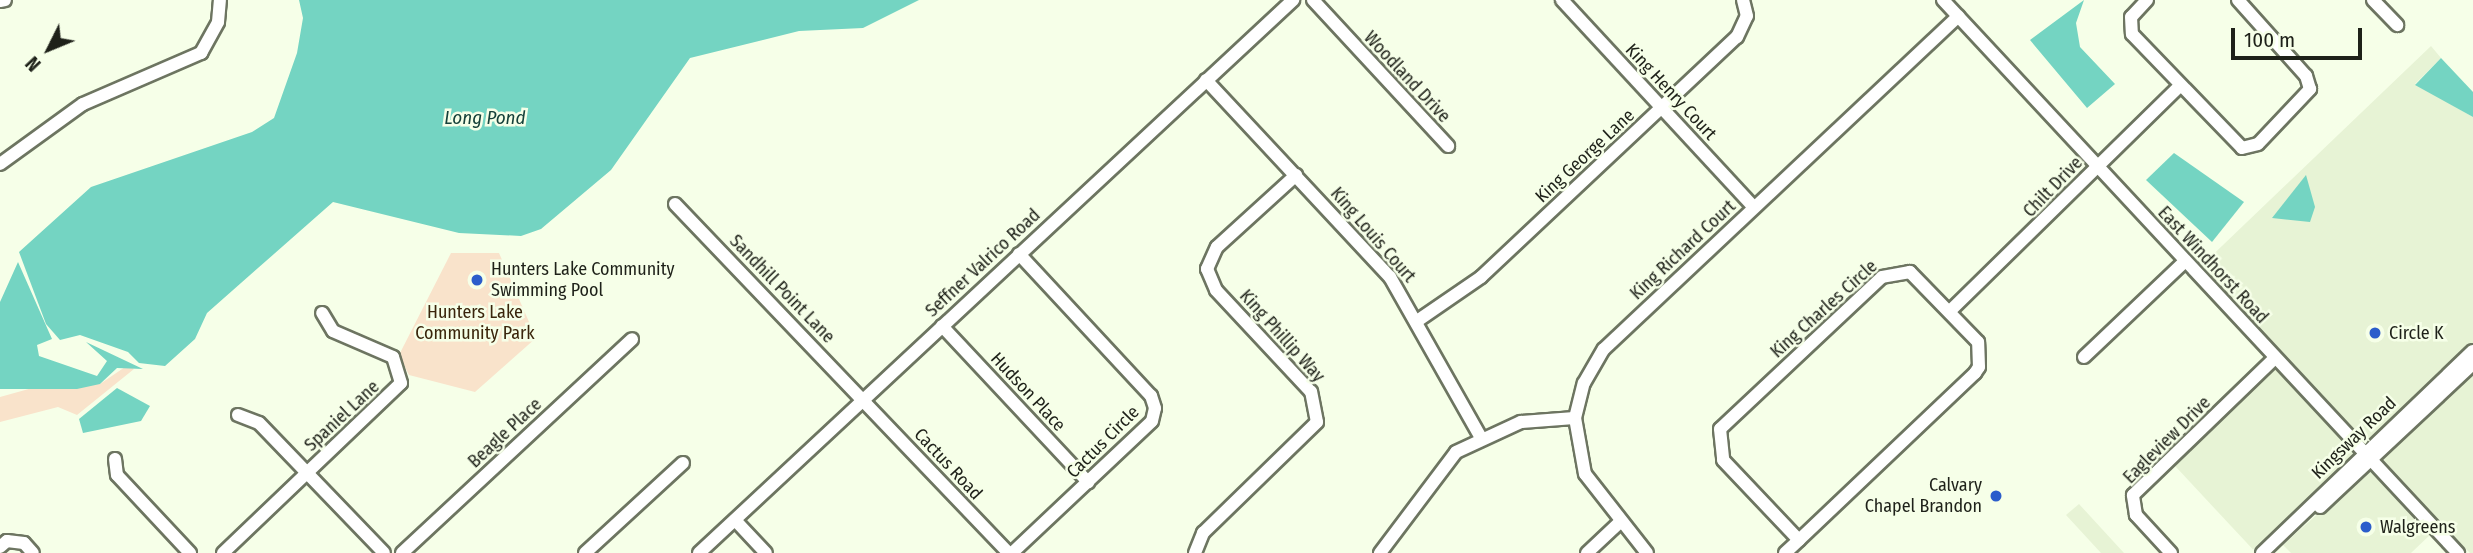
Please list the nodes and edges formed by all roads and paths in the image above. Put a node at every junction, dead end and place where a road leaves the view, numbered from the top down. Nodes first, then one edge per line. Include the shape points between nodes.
1 (220, 0) edge
2 (1293, 0) edge
3 (1313, 0) edge
4 (1562, 0) edge
5 (1743, 0) edge
6 (1943, 0) edge
7 (2147, 0) edge
8 (2238, 0) edge
9 (2373, 0) edge
10 (1958, 16) junction
11 (2397, 25) dead end
12 (1206, 80) junction
13 (2179, 87) junction
14 (1662, 108) junction
15 (1448, 146) dead end
16 (0, 164) edge
17 (2098, 167) junction
18 (1296, 175) junction
19 (675, 204) dead end
20 (1754, 207) junction
21 (1019, 254) junction
22 (2185, 261) junction
23 (1951, 310) junction
24 (322, 313) dead end
25 (1420, 319) junction
26 (942, 326) junction
27 (632, 339) dead end
28 (2473, 351) edge
29 (2084, 357) dead end
30 (2275, 358) junction
31 (2473, 364) edge
32 (863, 399) junction
33 (238, 415) dead end
34 (1575, 418) junction
35 (1480, 436) junction
36 (2367, 456) junction
37 (115, 459) dead end
38 (683, 463) dead end
39 (307, 472) junction
40 (1088, 482) junction
41 (735, 520) junction
42 (1619, 523) junction
43 (1799, 540) junction
44 (0, 547) edge
45 (33, 553) edge
46 (190, 553) edge
47 (223, 553) edge
48 (384, 553) edge
49 (402, 553) edge
50 (585, 553) edge
51 (699, 553) edge
52 (766, 553) edge
53 (1010, 553) edge
54 (1195, 553) edge
55 (1380, 553) edge
56 (1587, 553) edge
57 (1647, 553) edge
58 (1785, 553) edge
59 (2171, 553) edge
60 (2264, 553) edge
61 (2458, 553) edge

1 - 16 street via 218,22 201,53 83,104
2 - 12 street, Seffner Valrico Road
3 - 15 street, Woodland Drive
4 - 14 street, King Henry Court
5 - 14 street, King George Lane via 1744,28
6 - 10 street, East Windhorst Road
7 - 13 street via 2129,28
8 - 13 street via 2306,76 2308,96 2258,144 2242,148
9 - 11 street
10 - 17 street, East Windhorst Road
10 - 20 street, King Richard Court
12 - 18 street, King Louis Court
12 - 21 street, Seffner Valrico Road
13 - 17 street, Chilt Drive
14 - 20 street, King Henry Court
14 - 25 street, King George Lane via 1481,277
17 - 22 street, East Windhorst Road
17 - 23 street, Chilt Drive
18 - 25 street, King Louis Court via 1390,277
18 - 54 street, King Phillip Way via 1217,247 1207,269 1216,290 1311,392 1317,422 1203,533
19 - 32 street, Sandhill Point Lane
20 - 34 street, King Richard Court via 1604,349 1584,383
21 - 26 street, Seffner Valrico Road
21 - 40 street, Cactus Circle via 1154,402 1152,421
22 - 29 street
22 - 30 street, East Windhorst Road
23 - 43 street, King Charles Circle via 1978,342 1975,373
23 - 43 street, King Charles Circle via 1918,276 1890,271 1720,429 1723,460
24 - 39 street, Spaniel Lane via 333,331 393,357 402,373 396,390
25 - 35 street, King Louis Court
26 - 32 street, Seffner Valrico Road
26 - 40 street, Hudson Place
27 - 49 street, Beagle Place
28 - 36 street, Kingsway Road
30 - 36 street, East Windhorst Road
30 - 59 street, Eagleview Drive via 2133,495 2136,515
31 - 36 street, Kingsway Road
32 - 41 street, Seffner Valrico Road
32 - 53 street, Cactus Road
33 - 39 street via 259,424
34 - 35 street via 1521,422
34 - 42 street, King Richard Court via 1585,474
35 - 55 street via 1435,471
36 - 60 street, Kingsway Road
36 - 61 street, East Windhorst Road
37 - 46 street via 117,475
38 - 50 street
39 - 47 street, Spaniel Lane
39 - 48 street
40 - 53 street, Cactus Circle
41 - 51 street, Seffner Valrico Road
41 - 52 street
42 - 56 street
42 - 57 street, King Richard Court
43 - 58 street, King Charles Circle
44 - 45 street via 7,541 24,543

